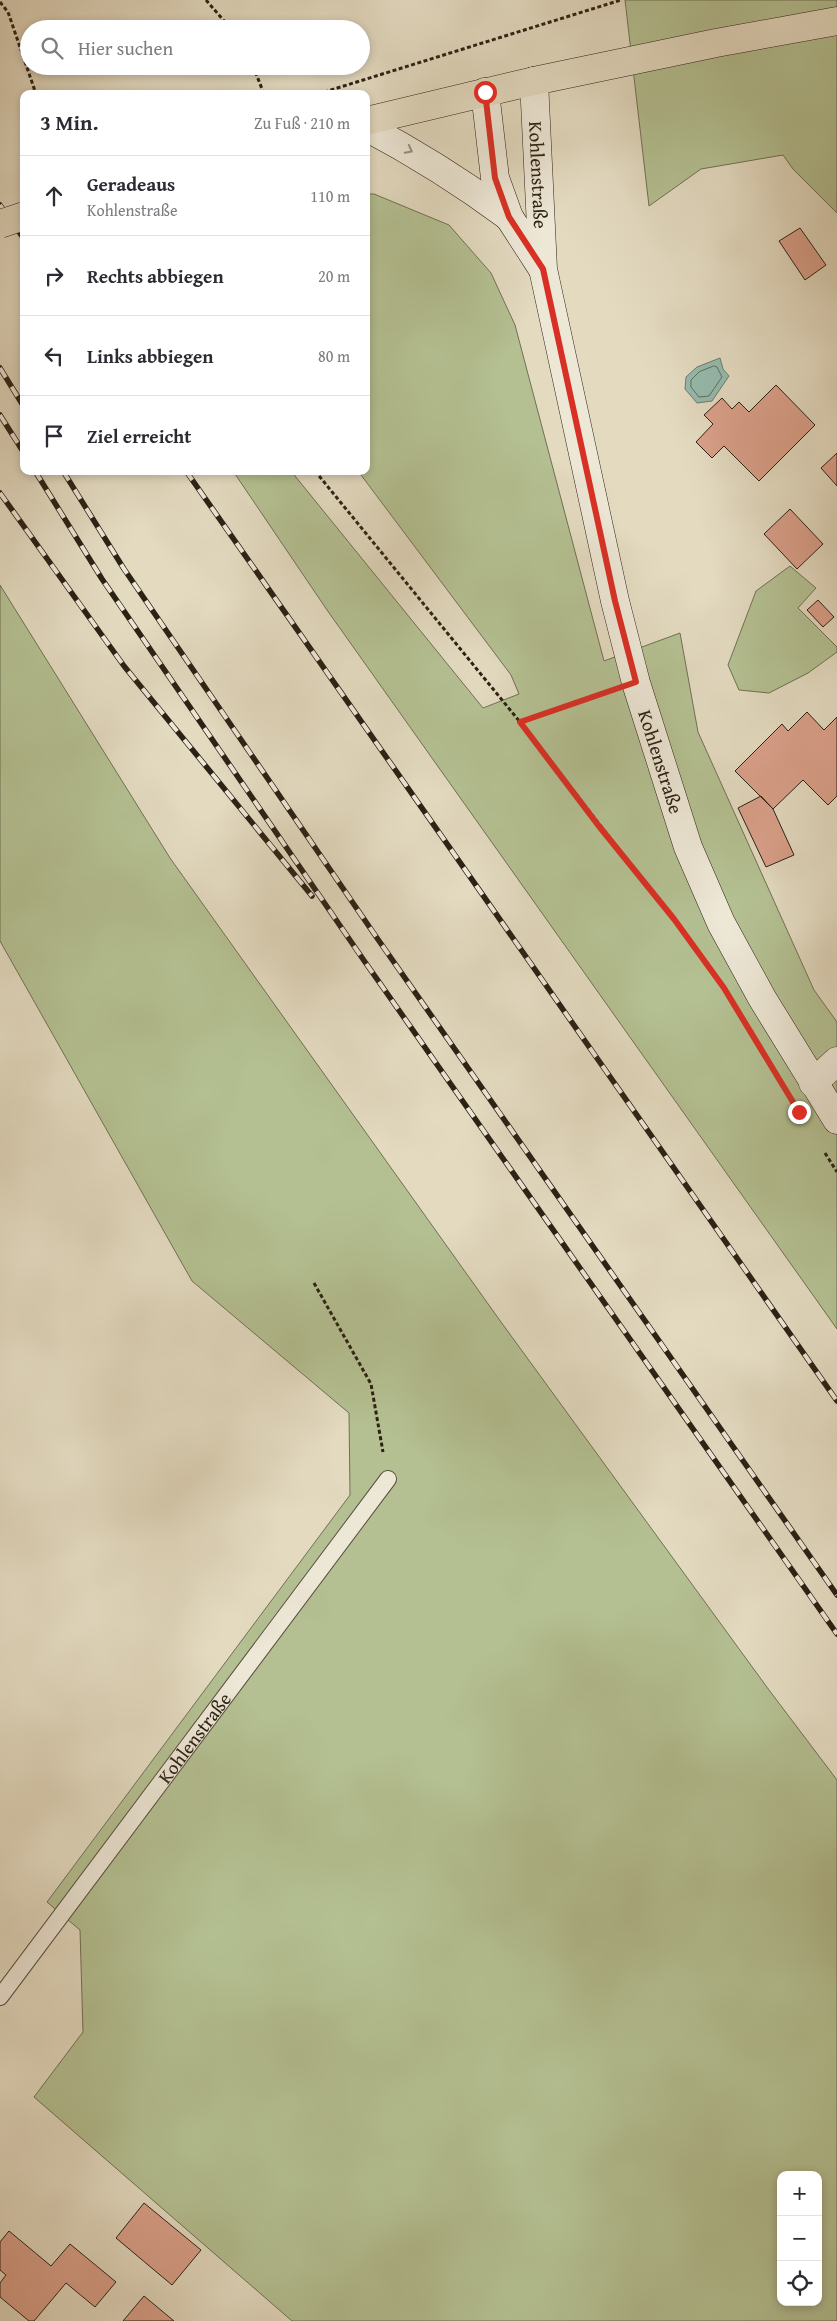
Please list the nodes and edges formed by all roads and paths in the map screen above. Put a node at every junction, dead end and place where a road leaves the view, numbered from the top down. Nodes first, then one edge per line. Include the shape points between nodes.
1 (206, 0) edge
2 (621, 0) edge
3 (0, 2) edge
4 (223, 20) edge
5 (837, 22) edge
6 (20, 47) edge
7 (30, 75) edge
8 (257, 75) edge
9 (534, 81) junction
10 (35, 90) edge
11 (262, 90) edge
12 (331, 90) edge
13 (485, 92) junction
14 (370, 120) edge
15 (370, 129) edge
16 (20, 217) edge
17 (509, 217) junction
18 (0, 224) edge
19 (543, 269) junction
20 (318, 475) edge
21 (636, 682) junction
22 (520, 722) junction
23 (690, 942) dead end
24 (837, 1061) edge
25 (813, 1083) junction
26 (837, 1120) edge
27 (823, 1150) dead end
28 (837, 1172) edge
29 (314, 1282) dead end
30 (388, 1480) joint
31 (0, 1997) edge

1 - 4 path
2 - 12 path
3 - 6 path via 8,12
5 - 9 main road via 716,43
7 - 10 path
8 - 11 path
9 - 13 main road
9 - 19 street, Kohlenstraße
13 - 14 main road
13 - 17 street, Kohlenstraße via 495,178
15 -> 17 street via 454,177
16 - 18 main road, bridge
17 - 19 street, Kohlenstraße
19 - 21 street, Kohlenstraße via 615,601
20 - 22 path
21 - 22 path
21 - 25 street, Kohlenstraße via 688,847 721,923
22 - 23 path
24 - 25 street
25 - 26 street, Kohlenstraße
27 - 28 path
29 - 30 path via 371,1384
30 - 31 lane, Kohlenstraße

